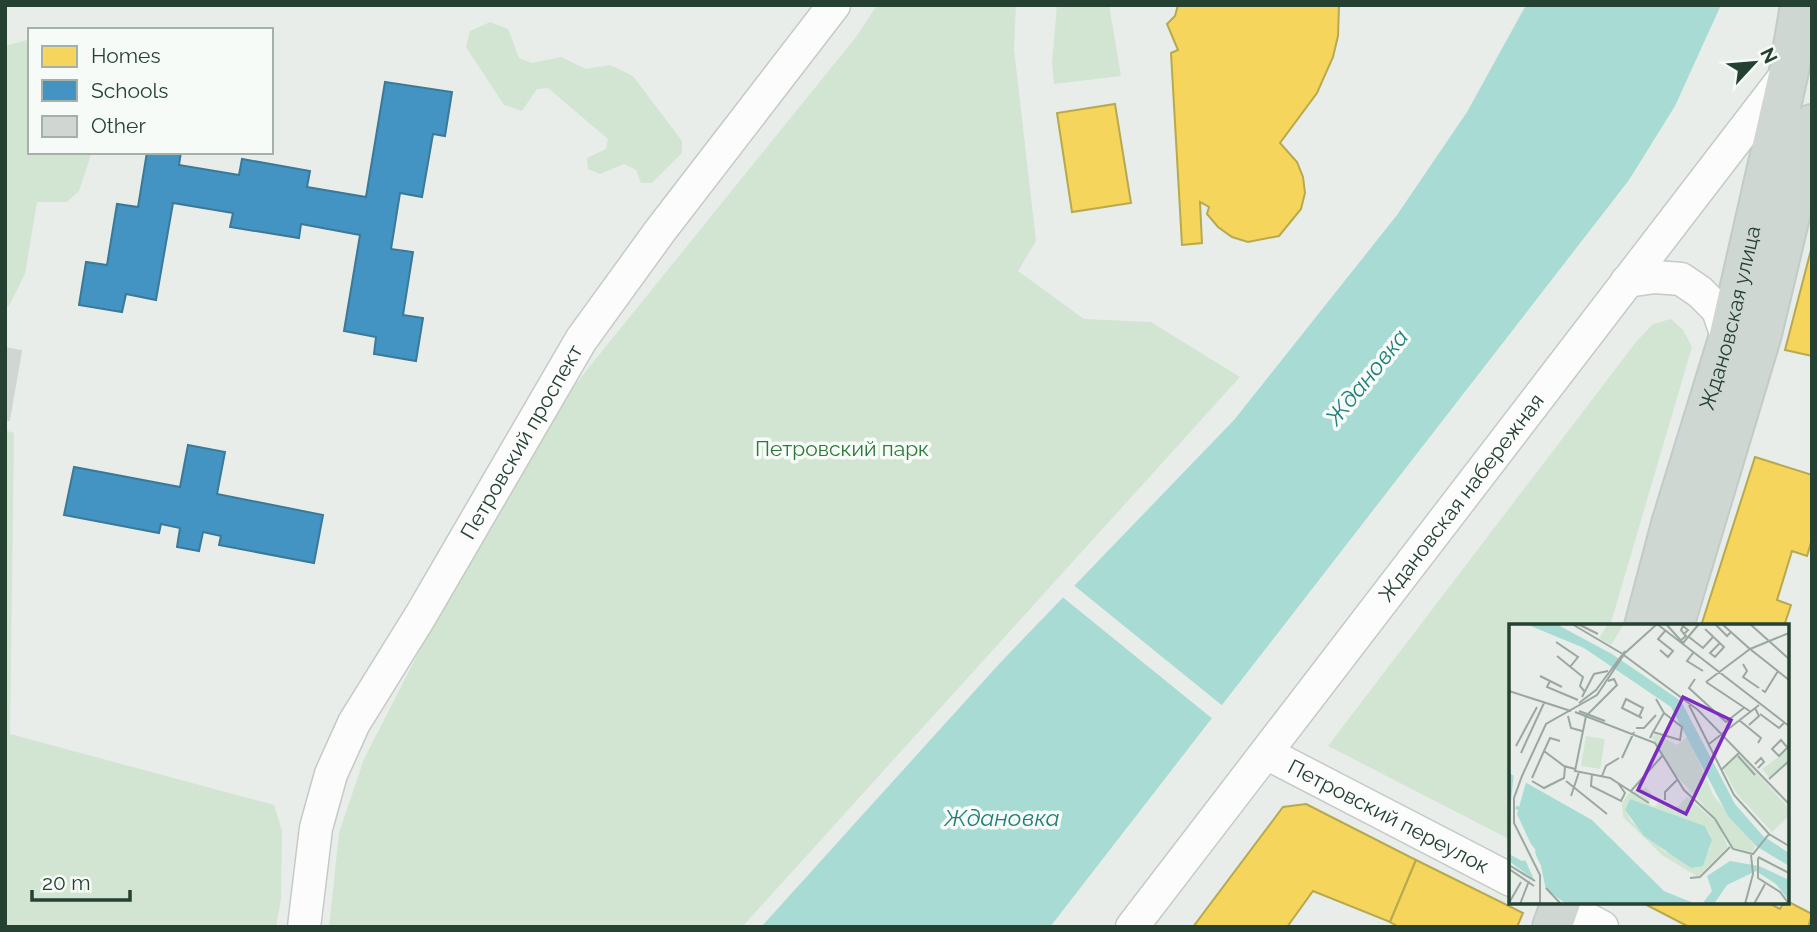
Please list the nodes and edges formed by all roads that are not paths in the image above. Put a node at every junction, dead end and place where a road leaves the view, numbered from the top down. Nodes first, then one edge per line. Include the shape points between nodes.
1 (834, 5) edge
2 (1800, 5) edge
3 (1789, 71) junction
4 (1812, 124) edge
5 (1627, 281) junction
6 (1728, 338) junction
7 (1645, 624) edge
8 (1675, 624) edge
9 (1266, 753) junction
10 (1509, 879) edge
11 (304, 927) edge
12 (1132, 927) edge

1 - 11 street, Петровский проспект via 582,340 354,723 331,774 316,828
2 - 3 main road, Ждановская улица
3 - 5 street, Ждановская набережная
3 - 6 main road, Ждановская улица
4 - 8 main road, Ждановская улица via 1762,334
5 - 6 street via 1681,279 1718,310
5 - 9 street, Ждановская набережная
6 - 7 main road, Ждановская улица
9 - 10 street, Петровский переулок
9 - 12 street, Ждановская набережная

